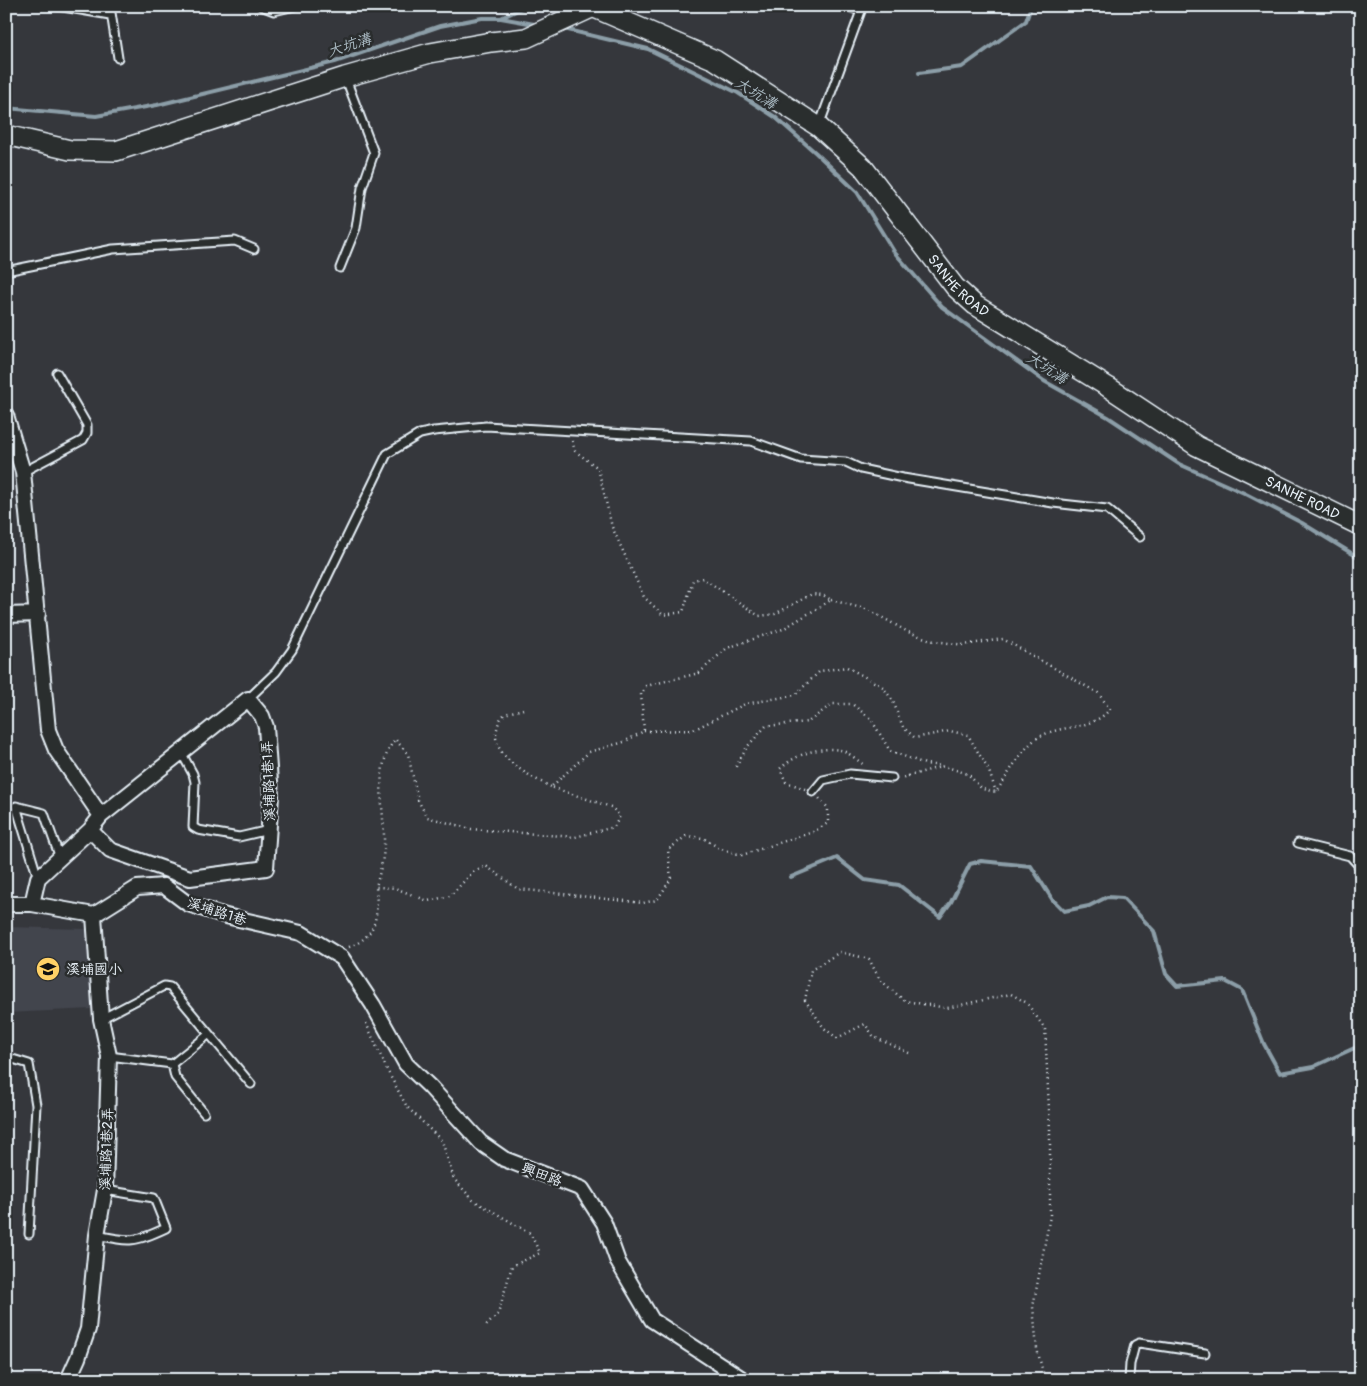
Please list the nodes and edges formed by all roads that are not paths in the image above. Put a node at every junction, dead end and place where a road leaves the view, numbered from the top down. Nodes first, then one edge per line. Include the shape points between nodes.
1 (57, 6) edge
2 (110, 6) edge
3 (261, 6) edge
4 (295, 6) edge
5 (845, 6) edge
6 (585, 10) edge
7 (110, 14) junction
8 (118, 58) dead end
9 (346, 77) junction
10 (819, 127) junction
11 (6, 135) edge
12 (254, 249) dead end
13 (340, 268) dead end
14 (6, 271) edge
15 (57, 373) dead end
16 (6, 415) edge
17 (23, 472) junction
18 (1361, 526) edge
19 (1140, 538) dead end
20 (38, 614) junction
21 (6, 615) edge
22 (248, 699) junction
23 (181, 752) junction
24 (892, 778) road end
25 (813, 792) road end
26 (101, 816) junction
27 (90, 830) junction
28 (270, 830) junction
29 (1298, 843) dead end
30 (60, 858) junction
31 (1361, 868) edge
32 (38, 878) junction
33 (6, 904) edge
34 (32, 904) junction
35 (94, 915) junction
36 (342, 958) joint
37 (101, 1019) junction
38 (208, 1035) junction
39 (109, 1056) junction
40 (6, 1057) edge
41 (172, 1064) junction
42 (251, 1084) dead end
43 (204, 1113) dead end
44 (105, 1190) junction
45 (29, 1234) dead end
46 (97, 1235) junction
47 (1205, 1353) dead end
48 (69, 1380) edge
49 (744, 1380) edge
50 (1129, 1380) edge

1 - 7 lane
2 - 7 lane
3 - 4 lane via 274,11
5 - 10 lane via 861,12
6 - 9 main road via 526,38 430,53
6 - 10 main road, SANHE ROAD via 716,60
7 - 8 lane
9 - 11 main road via 116,150 70,150
9 - 13 lane via 374,153 362,188 356,228
10 - 18 main road, SANHE ROAD via 863,167 955,287 975,305 1197,446
12 - 14 lane via 235,241 113,249
15 - 17 lane via 87,424 87,433 83,440
16 - 17 street
17 - 20 street
19 - 22 lane via 1107,509 1053,504 903,478 861,469 846,462 800,459 751,441 486,426 434,431 420,434 387,454 292,650 276,672
20 - 21 street
20 - 26 street via 48,730 56,750
22 - 23 street
22 - 28 street, 溪埔路1巷1弄 via 262,716 266,727
23 - 26 street
23 - 28 lane via 194,774 193,827 239,837
24 - 25 lane via 850,774 823,780
26 - 27 street
27 - 28 street, 溪埔路1巷1弄 via 110,850 190,878 266,868
27 - 30 street
29 - 31 lane via 1350,856
30 - 32 street
30 - 32 lane via 44,813 16,806
32 - 34 street
33 - 34 street
34 - 35 street
35 - 36 street, 溪埔路1巷 via 138,888 164,886 188,904 301,933
35 - 37 street, 溪埔路1巷2弄
36 - 49 street, 興田路 via 406,1064 481,1142 504,1159 582,1189 604,1223 618,1262 652,1320
37 - 38 lane via 164,986 170,987
37 - 39 street, 溪埔路1巷2弄
38 - 41 lane
38 - 42 lane
39 - 41 lane
39 - 44 street, 溪埔路1巷2弄
40 - 45 lane via 29,1064 36,1105
41 - 43 lane via 175,1077
44 - 46 street, 溪埔路1巷2弄
44 - 46 lane via 154,1198 166,1228 128,1241
46 - 48 street, 溪埔路1巷2弄 via 88,1329
47 - 50 lane via 1139,1343 1135,1345

